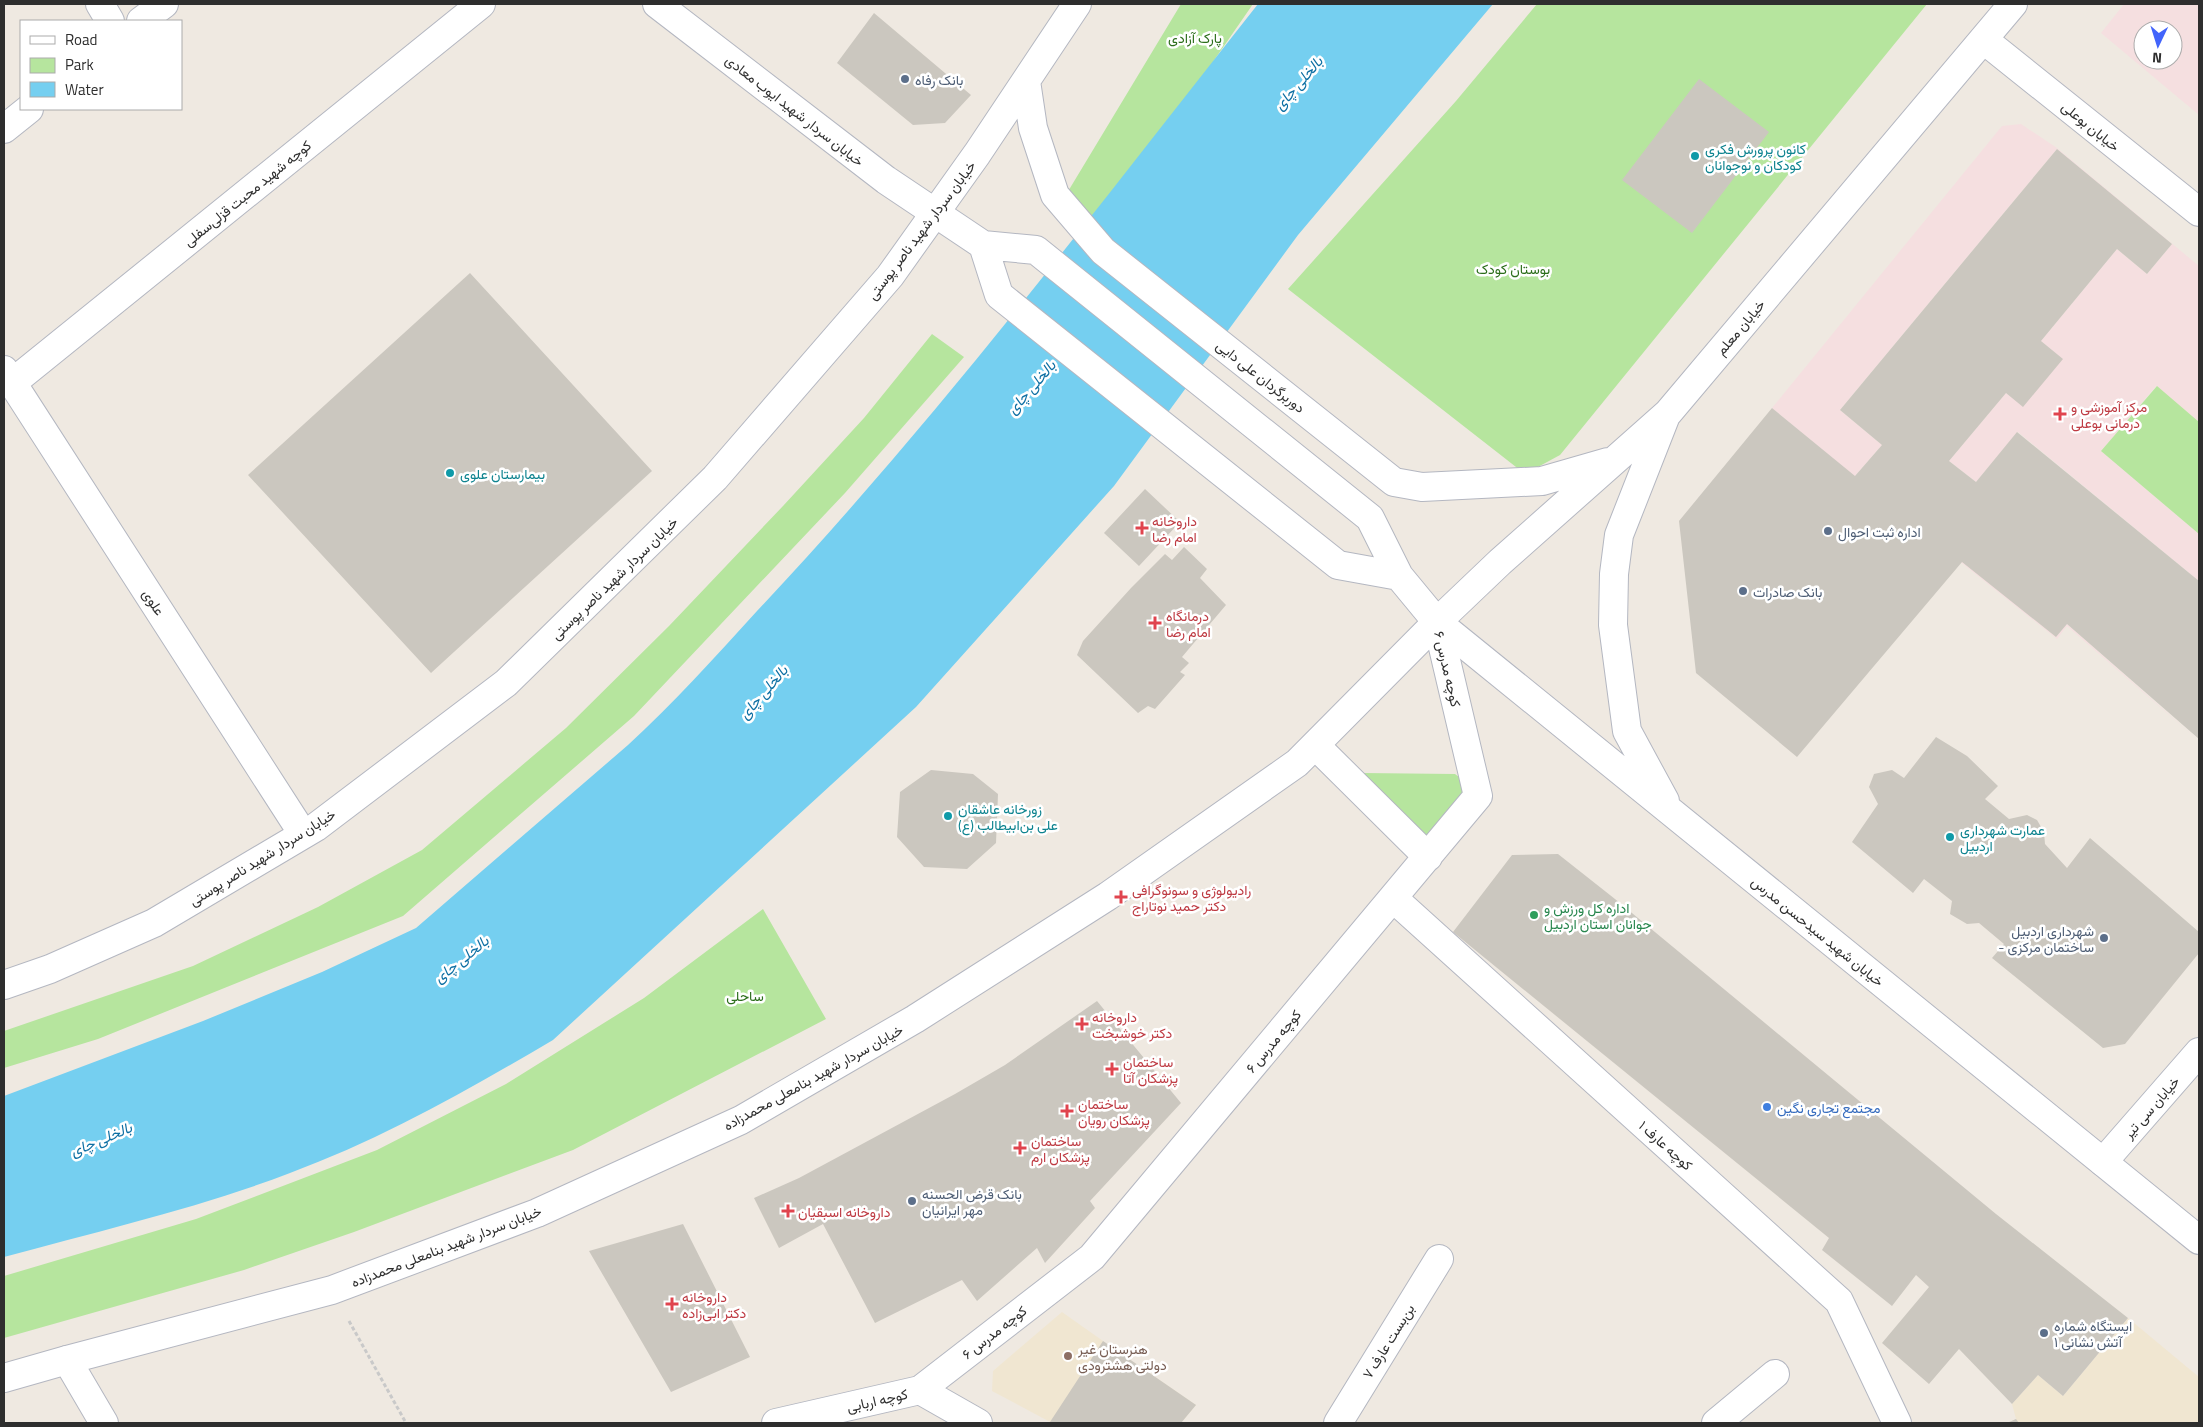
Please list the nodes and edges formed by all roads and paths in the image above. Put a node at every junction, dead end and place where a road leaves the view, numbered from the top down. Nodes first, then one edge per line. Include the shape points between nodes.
1 (100, 4) edge
2 (164, 4) edge
3 (481, 4) edge
4 (656, 4) edge
5 (1077, 4) edge
6 (2013, 4) edge
7 (109, 20) edge
8 (142, 20) edge
9 (1984, 40) junction
10 (1026, 81) junction
11 (28, 110) edge
12 (4, 129) edge
13 (2199, 212) edge
14 (935, 214) junction
15 (983, 245) junction
16 (8, 376) edge
17 (1668, 413) junction
18 (1614, 460) junction
19 (1399, 576) junction
20 (1437, 622) junction
21 (1316, 746) junction
22 (1670, 811) junction
23 (303, 834) junction
24 (1428, 857) junction
25 (1393, 898) junction
26 (4, 985) edge
27 (2199, 1052) edge
28 (2103, 1162) junction
29 (2199, 1240) edge
30 (1439, 1258) dead end
31 (332, 1290) junction
32 (67, 1360) junction
33 (1775, 1374) dead end
34 (4, 1378) edge
35 (920, 1390) junction
36 (104, 1423) edge
37 (406, 1423) edge
38 (776, 1423) edge
39 (978, 1423) edge
40 (1338, 1423) edge
41 (1716, 1423) edge
42 (1897, 1423) edge

1 - 7 main road
2 - 8 main road
3 - 16 main road, کوچه شهید محبت قزلی‌سفلی
4 - 14 main road, خیابان سردار شهید ایوب معادی
5 - 10 main road, خیابان سردار شهید ناصر پوستی
6 - 9 main road, خیابان معلم
9 - 13 main road, خیابان بوعلی
9 - 17 main road, خیابان معلم
10 - 14 main road, خیابان سردار شهید ناصر پوستی
10 - 18 main road, دوربرگردان علی دایی via 1033,128 1055,195 1103,251 1394,482 1422,488 1542,481
11 - 12 main road
14 - 15 main road, خیابان سردار شهید ایوب معادی
14 - 23 main road, خیابان سردار شهید ناصر پوستی via 890,276 716,478 506,683
15 - 19 main road via 1036,250 1370,518
15 - 19 main road via 999,295 1338,565
16 - 23 main road, علوی
17 - 18 main road, خیابان معلم
17 - 22 main road via 1619,535 1613,625 1628,731
18 - 20 main road, خیابان معلم
19 - 20 main road
20 - 21 main road, خیابان سردار شهید بنامعلی محمدزاده
20 - 22 main road, خیابان شهید سیدحسن مدرس
20 - 24 main road, کوچه مدرس ۶ via 1478,796
21 - 24 main road
21 - 31 main road, خیابان سردار شهید بنامعلی محمدزاده via 1297,764 1108,896 915,1020 741,1120 537,1213
22 - 28 main road, خیابان شهید سیدحسن مدرس
23 - 26 main road, خیابان سردار شهید ناصر پوستی via 154,923 50,969
24 - 25 main road, کوچه مدرس ۶
25 - 35 main road, کوچه مدرس ۶ via 1092,1257
25 - 42 main road, کوچه عارف ۱ via 1839,1301
27 - 28 main road, خیابان سی تیر
28 - 29 main road, خیابان شهید سیدحسن مدرس
30 - 40 main road, بن‌بست عارف ۷
31 - 32 main road, خیابان سردار شهید بنامعلی محمدزاده
31 - 37 path
32 - 34 main road, خیابان سردار شهید بنامعلی محمدزاده
32 - 36 main road
33 - 41 main road
35 - 38 main road, کوچه اربابی
35 - 39 main road

